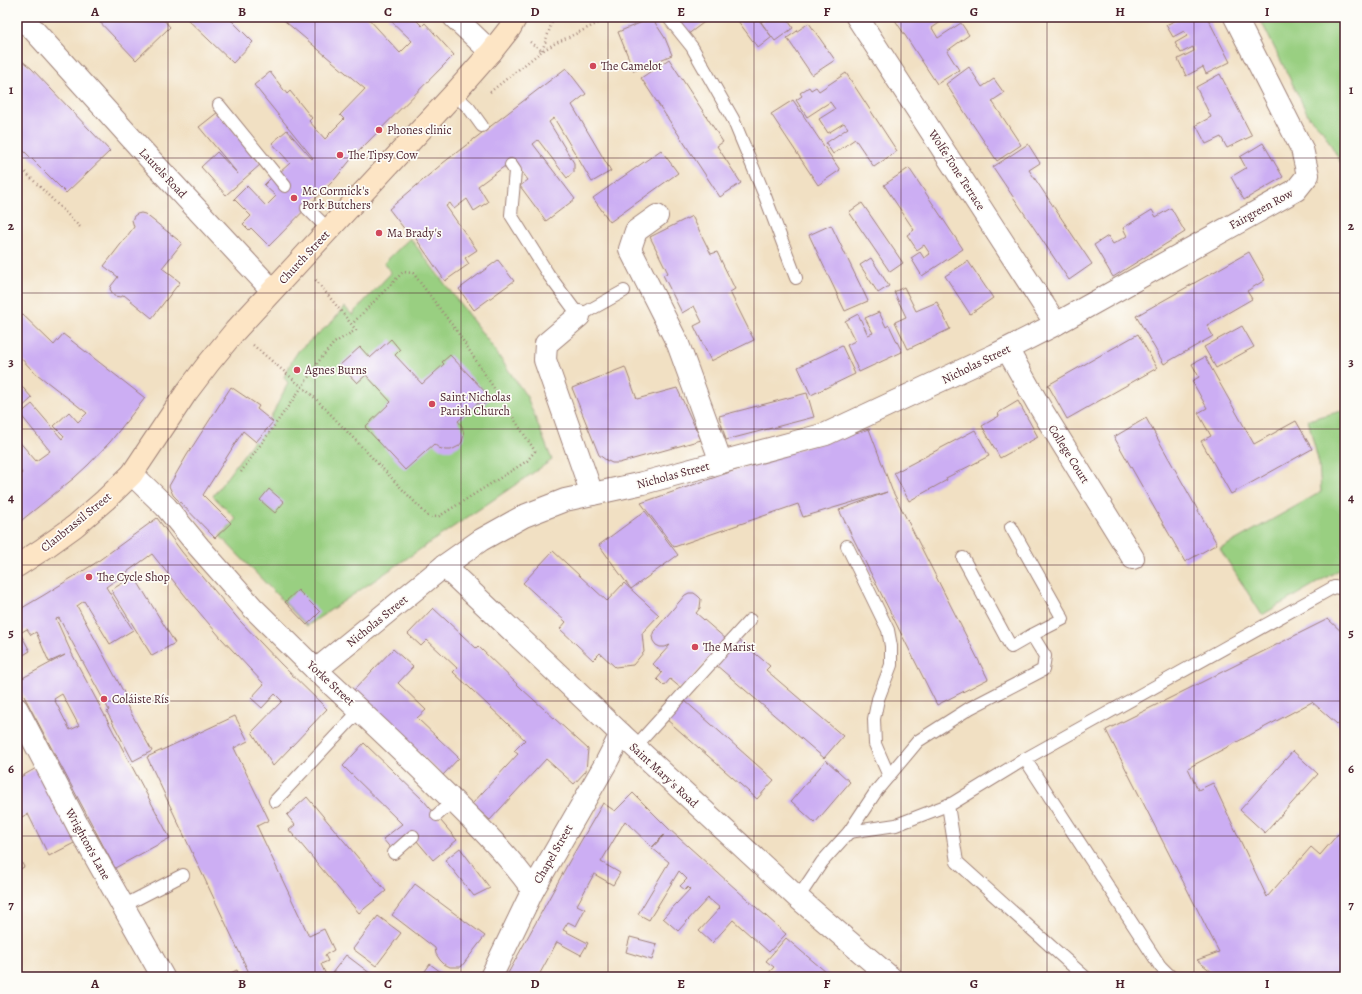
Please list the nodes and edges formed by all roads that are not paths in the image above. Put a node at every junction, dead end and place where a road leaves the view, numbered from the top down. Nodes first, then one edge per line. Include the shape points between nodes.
1 (454, 17) edge
2 (516, 17) edge
3 (668, 17) edge
4 (856, 17) edge
5 (1235, 17) edge
6 (17, 19) edge
7 (17, 36) edge
8 (491, 52) junction
9 (55, 55) junction
10 (461, 101) junction
11 (219, 105) dead end
12 (482, 126) dead end
13 (512, 165) dead end
14 (285, 186) dead end
15 (307, 208) dead end
16 (657, 216) dead end
17 (329, 230) junction
18 (796, 278) dead end
19 (272, 290) junction
20 (624, 291) dead end
21 (579, 316) junction
22 (1056, 324) junction
23 (1007, 349) junction
24 (721, 462) junction
25 (132, 474) junction
26 (592, 494) junction
27 (1011, 527) dead end
28 (847, 546) dead end
29 (963, 558) dead end
30 (1133, 558) dead end
31 (17, 566) edge
32 (444, 566) junction
33 (1345, 589) edge
34 (750, 620) dead end
35 (1032, 635) junction
36 (316, 670) junction
37 (17, 709) edge
38 (360, 710) junction
39 (628, 741) junction
40 (1025, 759) junction
41 (888, 776) junction
42 (275, 801) dead end
43 (453, 801) junction
44 (948, 805) junction
45 (437, 815) dead end
46 (849, 832) junction
47 (413, 836) dead end
48 (394, 853) dead end
49 (183, 875) dead end
50 (533, 890) junction
51 (798, 898) junction
52 (123, 906) junction
53 (163, 977) edge
54 (491, 977) edge
55 (890, 977) edge
56 (1085, 977) edge
57 (1171, 977) edge

1 - 8 street
2 - 8 main road, Church Street
3 - 18 lane via 692,47 733,118
4 - 22 street, Wolfe Tone Terrace
5 - 22 street, Fairgreen Row via 1302,149 1308,175 1296,190
6 - 9 street, Laurels Road via 30,26
7 - 9 street, Laurels Road
8 - 10 main road, Church Street
9 - 19 street, Laurels Road
10 - 12 lane
10 - 17 main road, Church Street
11 - 14 lane
13 - 21 lane via 515,171 511,216 548,274
15 - 17 lane
16 - 24 street via 636,231 630,249 678,344
17 - 19 main road, Church Street
19 - 25 main road, Church Street via 208,364
20 - 21 lane
21 - 26 street via 546,344 545,360
22 - 23 street, Nicholas Street
23 - 24 street, Nicholas Street via 826,434
23 - 30 street, College Court
24 - 26 street, Nicholas Street via 643,484
25 - 31 main road, Clanbrassil Street via 75,526
25 - 36 street, Yorke Street via 166,507 252,607
26 - 32 street, Nicholas Street via 565,500 524,516 481,540
27 - 35 lane via 1063,619
28 - 41 lane via 888,630 891,646 891,665 878,699 874,719 875,744
29 - 35 lane via 1011,646
32 - 36 street, Nicholas Street
32 - 39 street, Saint Mary's Road
33 - 40 lane via 1334,587
34 - 39 lane
35 - 41 lane via 1045,656 1043,670 970,708 918,741
36 - 38 street, Yorke Street
37 - 52 street, Wrighton's Lane
38 - 42 lane
38 - 43 street, Yorke Street
39 - 50 street, Chapel Street via 606,763
39 - 51 street, Saint Mary's Road
40 - 44 lane
40 - 57 lane via 1160,966
41 - 46 lane
43 - 45 lane
43 - 50 street, Yorke Street via 490,838
44 - 46 lane via 896,825
44 - 56 lane via 958,862
46 - 51 lane via 822,862
47 - 48 lane
49 - 52 lane
50 - 54 street, Chapel Street
51 - 55 street, Saint Mary's Road
52 - 53 street, Wrighton's Lane

